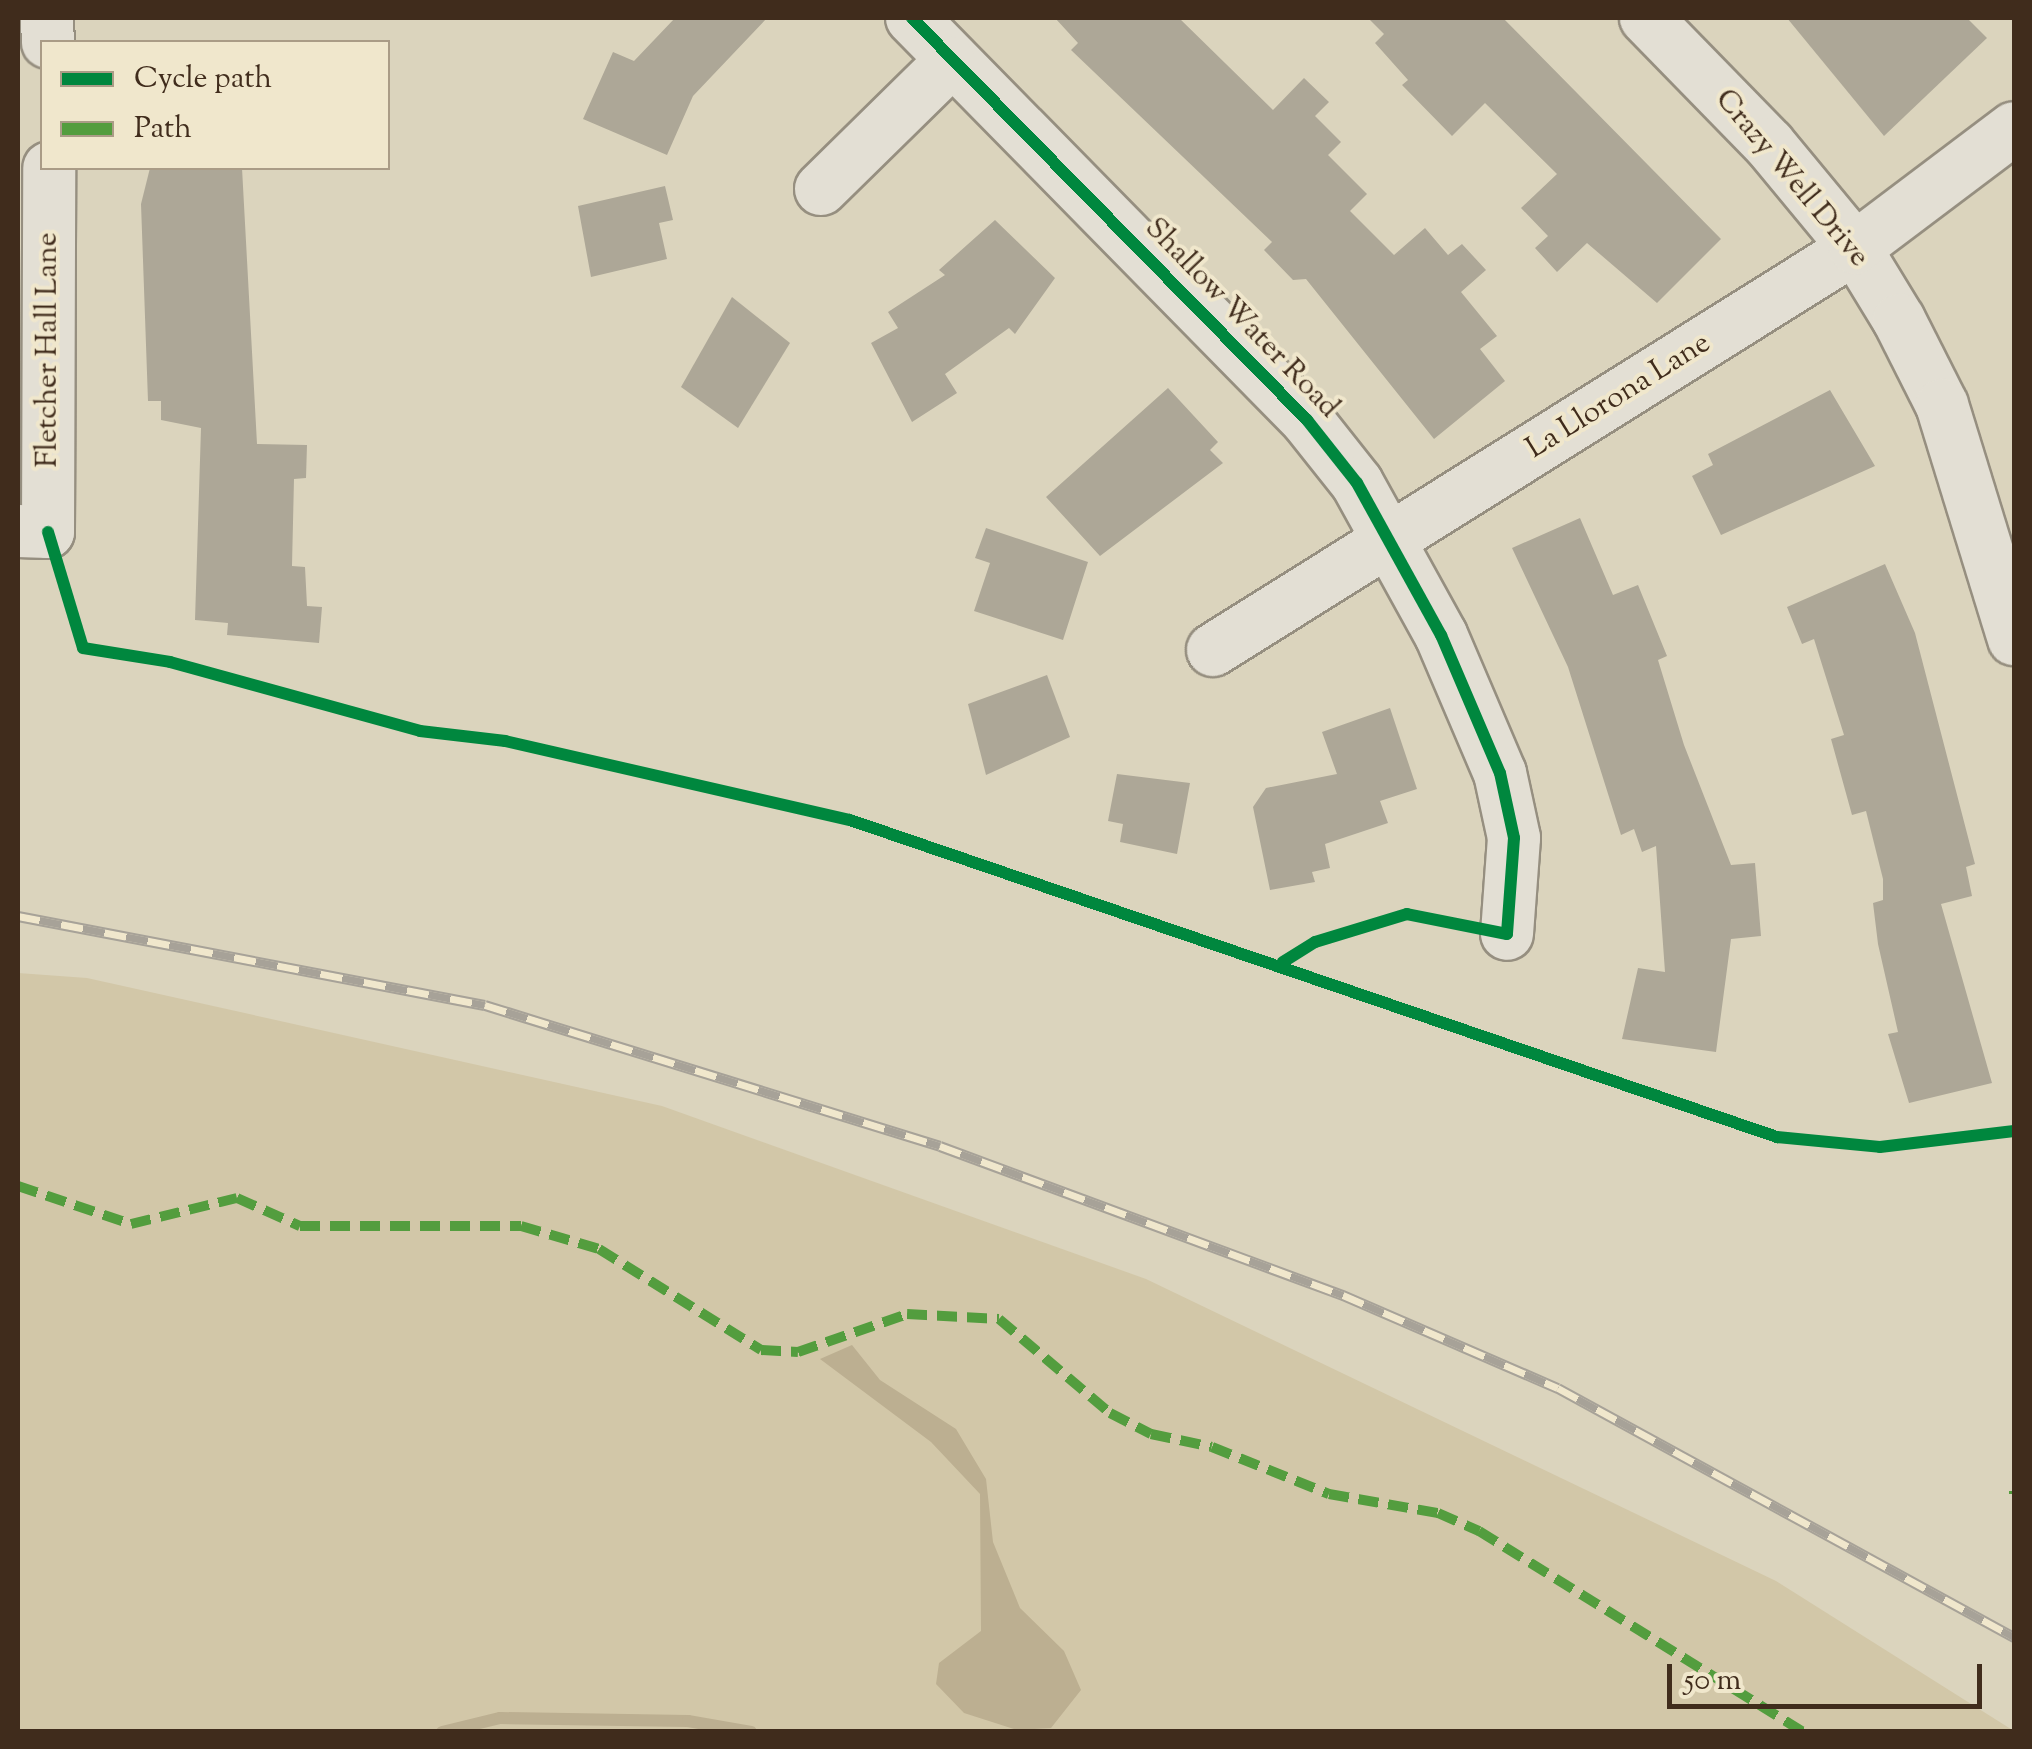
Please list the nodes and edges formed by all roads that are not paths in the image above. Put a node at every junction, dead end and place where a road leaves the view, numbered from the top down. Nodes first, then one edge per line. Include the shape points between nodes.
1 (912, 18) edge
2 (1646, 18) edge
3 (949, 63) junction
4 (2014, 128) edge
5 (49, 170) edge
6 (821, 188) dead end
7 (1855, 248) junction
8 (33, 531) edge
9 (1390, 541) junction
10 (2014, 638) edge
11 (1213, 650) dead end
12 (1507, 934) dead end

1 - 3 street, Shallow Water Road
2 - 7 street, Crazy Well Drive
3 - 6 street
3 - 9 street, Shallow Water Road via 1307,420
4 - 7 street, La Llorona Lane
5 - 8 street, Fletcher Hall Lane
7 - 9 street, La Llorona Lane
7 - 10 street, Crazy Well Drive via 1942,405
9 - 11 street, La Llorona Lane
9 - 12 street, Shallow Water Road via 1500,774 1514,838

